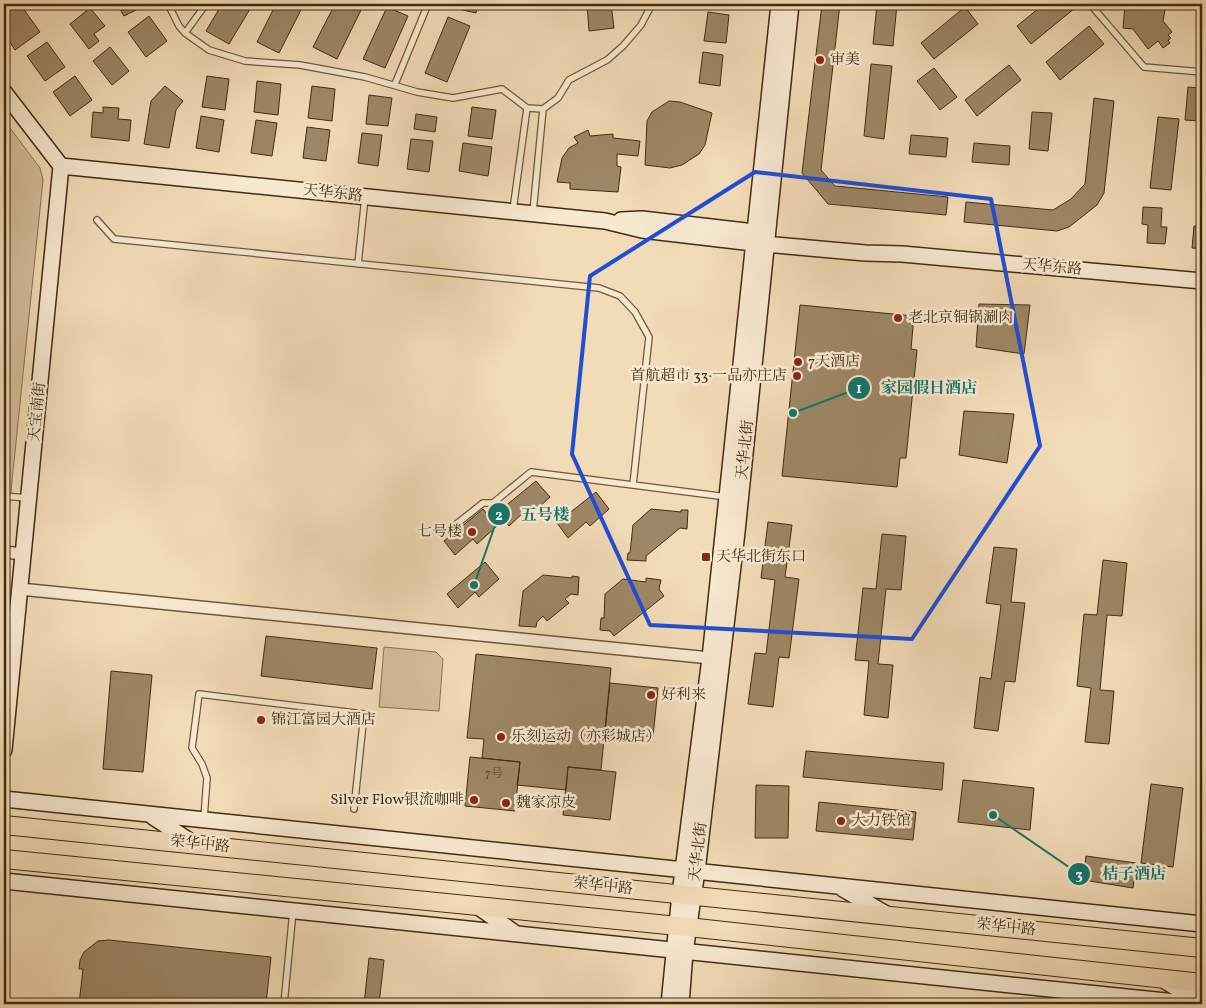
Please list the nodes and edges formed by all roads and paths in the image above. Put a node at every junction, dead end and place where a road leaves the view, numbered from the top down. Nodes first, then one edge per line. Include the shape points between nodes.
1 (168, 4) edge
2 (206, 4) edge
3 (428, 4) edge
4 (652, 4) edge
5 (779, 4) edge
6 (792, 4) edge
7 (1090, 4) edge
8 (185, 33) junction
9 (1202, 72) edge
10 (395, 84) junction
11 (4, 92) edge
12 (528, 108) junction
13 (543, 109) junction
14 (61, 166) junction
15 (366, 197) junction
16 (513, 212) junction
17 (533, 214) junction
18 (97, 220) dead end
19 (761, 238) junction
20 (358, 264) junction
21 (1202, 281) edge
22 (633, 485) junction
23 (4, 496) edge
24 (727, 497) junction
25 (28, 498) junction
26 (449, 530) dead end
27 (4, 552) edge
28 (23, 554) junction
29 (20, 588) junction
30 (710, 658) junction
31 (4, 750) edge
32 (4, 800) edge
33 (354, 809) dead end
34 (150, 815) junction
35 (204, 820) junction
36 (4, 825) edge
37 (196, 845) junction
38 (4, 859) edge
39 (690, 870) junction
40 (4, 881) edge
41 (837, 886) junction
42 (687, 895) junction
43 (477, 906) junction
44 (293, 911) junction
45 (889, 916) junction
46 (1202, 924) edge
47 (683, 927) junction
48 (516, 934) junction
49 (1202, 948) edge
50 (680, 951) junction
51 (1162, 979) junction
52 (1202, 983) edge
53 (284, 1004) edge
54 (669, 1004) edge
55 (681, 1004) edge
56 (1195, 1004) edge
57 (1202, 1004) edge

1 - 8 lane
2 - 8 lane
3 - 10 lane
4 - 13 lane via 641,25 623,46 607,60 569,80 558,98
5 - 19 street, 天华北街
6 - 19 street, 天华北街
7 - 9 lane via 1144,67
8 - 10 lane via 209,50 245,61 300,65
10 - 12 lane via 417,92 453,98 502,89
11 - 14 street
12 - 13 lane
12 - 16 lane
13 - 17 lane
14 - 15 street, 天华东路
14 - 25 street, 天宝南街
15 - 16 street, 天华东路
15 - 20 lane
16 - 17 street, 天华东路
17 - 19 street, 天华东路 via 605,221 642,230
18 - 20 lane via 114,239
19 - 21 street, 天华东路 via 866,243 902,254
19 - 24 street, 天华北街
19 - 39 street, 天华北街 via 739,513
20 - 22 lane via 599,288 620,296 635,312 649,337
22 - 24 lane
22 - 26 lane via 531,472 493,503 482,503
23 - 25 lane
24 - 30 street, 天华北街
25 - 28 street, 天宝南街
27 - 28 street
28 - 29 street, 天宝南街
29 - 30 street
29 - 31 street, 天宝南街
30 - 39 street, 天华北街
32 - 34 street
33 - 35 lane via 364,714 199,694 192,748 207,778
34 - 35 street
34 - 37 street
35 - 39 street
36 - 37 main road, 荣华中路
37 - 42 main road, 荣华中路
38 - 43 main road
39 - 41 street
39 - 42 street, 天华北街
40 - 44 street
41 - 45 street
41 - 46 street
42 - 45 main road, 荣华中路
42 - 47 street, 天华北街
43 - 47 main road
43 - 48 street
44 - 48 street
44 - 53 lane
45 - 49 main road, 荣华中路
47 - 50 street, 天华北街
47 - 51 main road
48 - 50 street
50 - 54 street
50 - 55 street
50 - 56 street
51 - 52 main road
51 - 57 street

